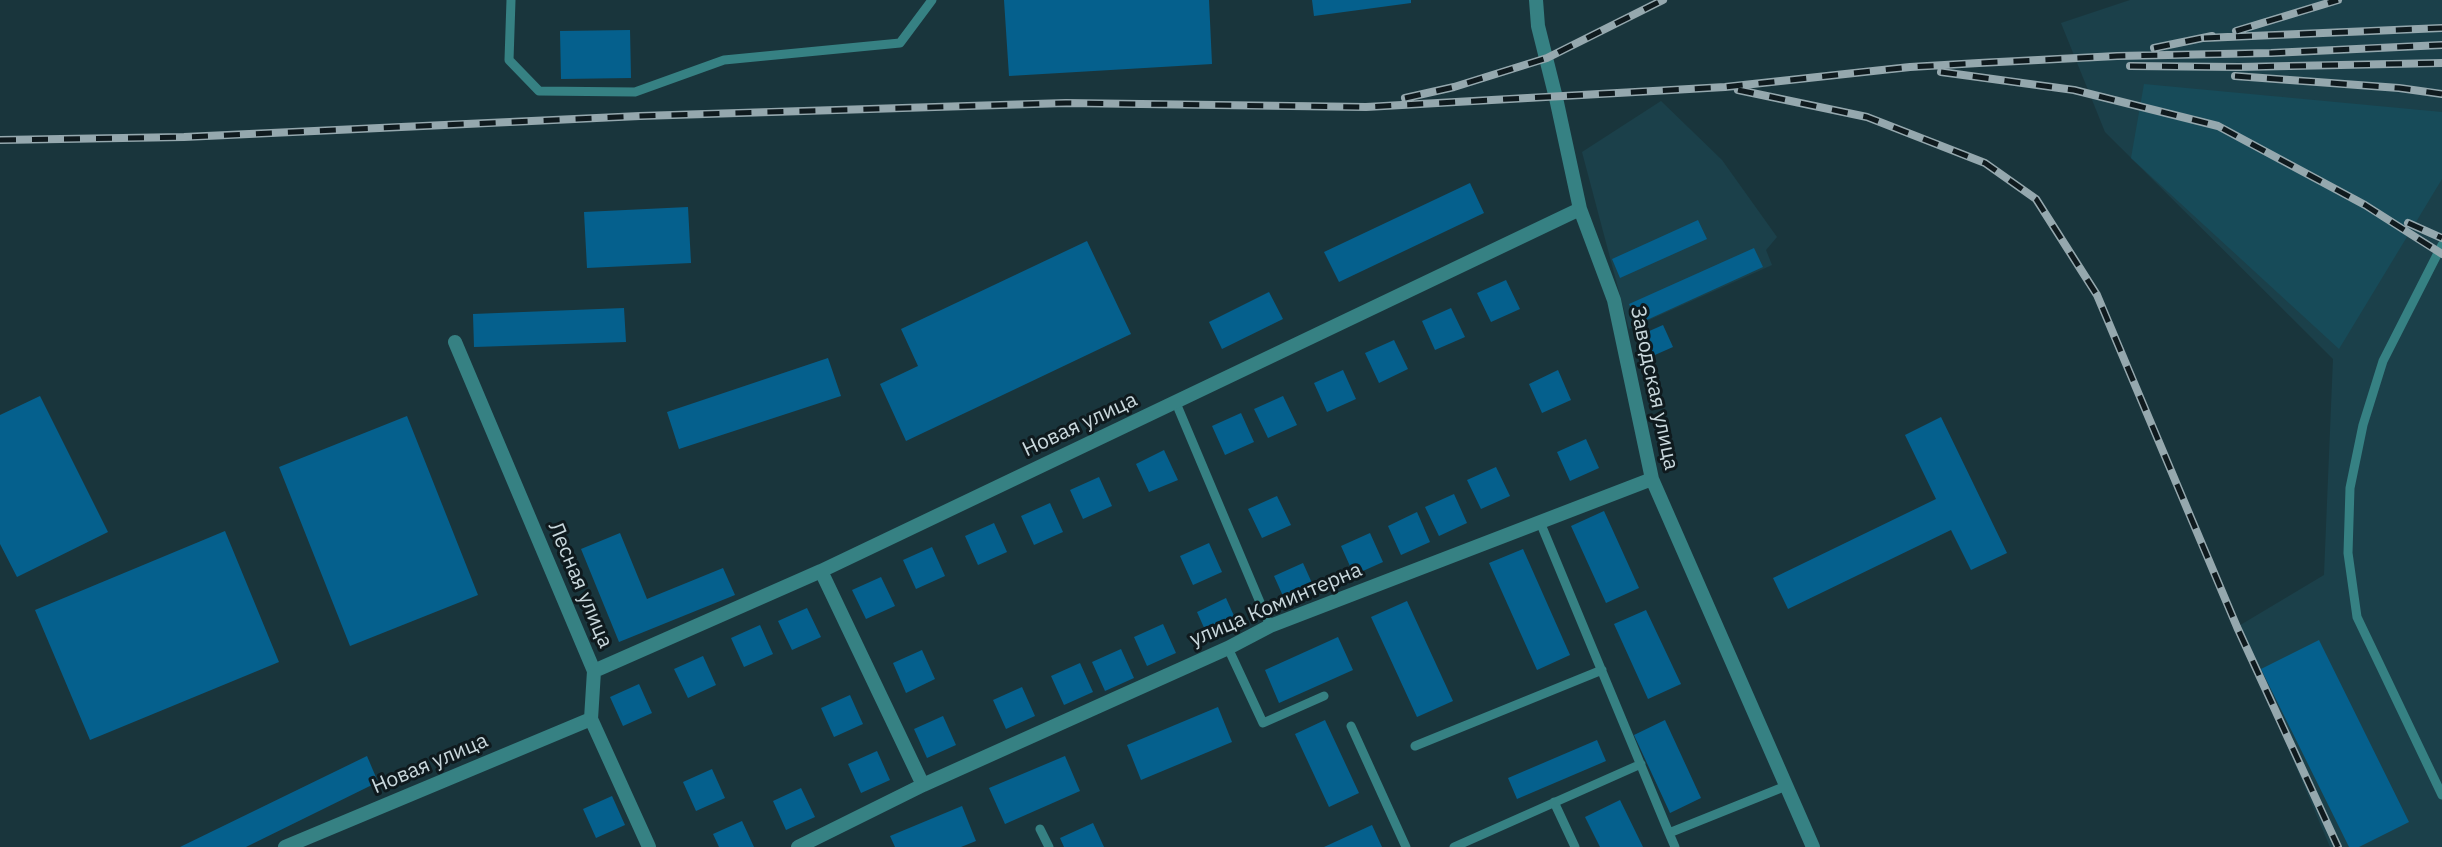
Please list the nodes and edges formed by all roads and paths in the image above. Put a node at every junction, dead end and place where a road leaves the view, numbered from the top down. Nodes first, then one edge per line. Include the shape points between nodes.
1 (511, 0) edge
2 (932, 0) edge
3 (1536, 0) edge
4 (1580, 209) junction
5 (2442, 244) edge
6 (455, 342) dead end
7 (1176, 403) junction
8 (1651, 479) junction
9 (1540, 522) junction
10 (821, 570) junction
11 (1270, 626) junction
12 (1228, 648) junction
13 (1602, 670) junction
14 (594, 671) junction
15 (1324, 696) dead end
16 (591, 719) junction
17 (1351, 726) dead end
18 (1415, 746) dead end
19 (1640, 764) junction
20 (923, 785) junction
21 (1786, 786) junction
22 (2442, 795) edge
23 (1554, 802) junction
24 (1040, 829) dead end
25 (1670, 833) junction
26 (285, 847) edge
27 (649, 847) edge
28 (798, 847) edge
29 (1049, 847) edge
30 (1406, 847) edge
31 (1454, 847) edge
32 (1575, 847) edge
33 (1675, 847) edge
34 (1813, 847) edge

1 - 2 lane via 509,60 539,91 635,92 724,60 900,43
3 - 4 street, Заводская улица
4 - 7 street, Новая улица
4 - 8 street, Заводская улица via 1614,300
5 - 22 lane via 2383,361 2363,425 2350,488 2348,553 2357,617
6 - 14 street, Лесная улица
7 - 10 street, Новая улица
7 - 11 lane
8 - 9 street, улица Коминтерна
8 - 21 street, Заводская улица
9 - 11 street, улица Коминтерна
9 - 13 lane
10 - 14 street, Новая улица
10 - 20 street
11 - 12 street, улица Коминтерна
12 - 15 lane via 1264,723
12 - 20 street, улица Коминтерна
13 - 18 lane
13 - 19 lane
14 - 16 street, Лесная улица
16 - 26 street, Новая улица
16 - 27 street, Лесная улица
17 - 30 lane
19 - 23 lane
19 - 25 lane
20 - 28 street, улица Коминтерна
21 - 25 lane
21 - 34 street, Заводская улица
23 - 31 lane
23 - 32 lane
24 - 29 lane
25 - 33 lane

